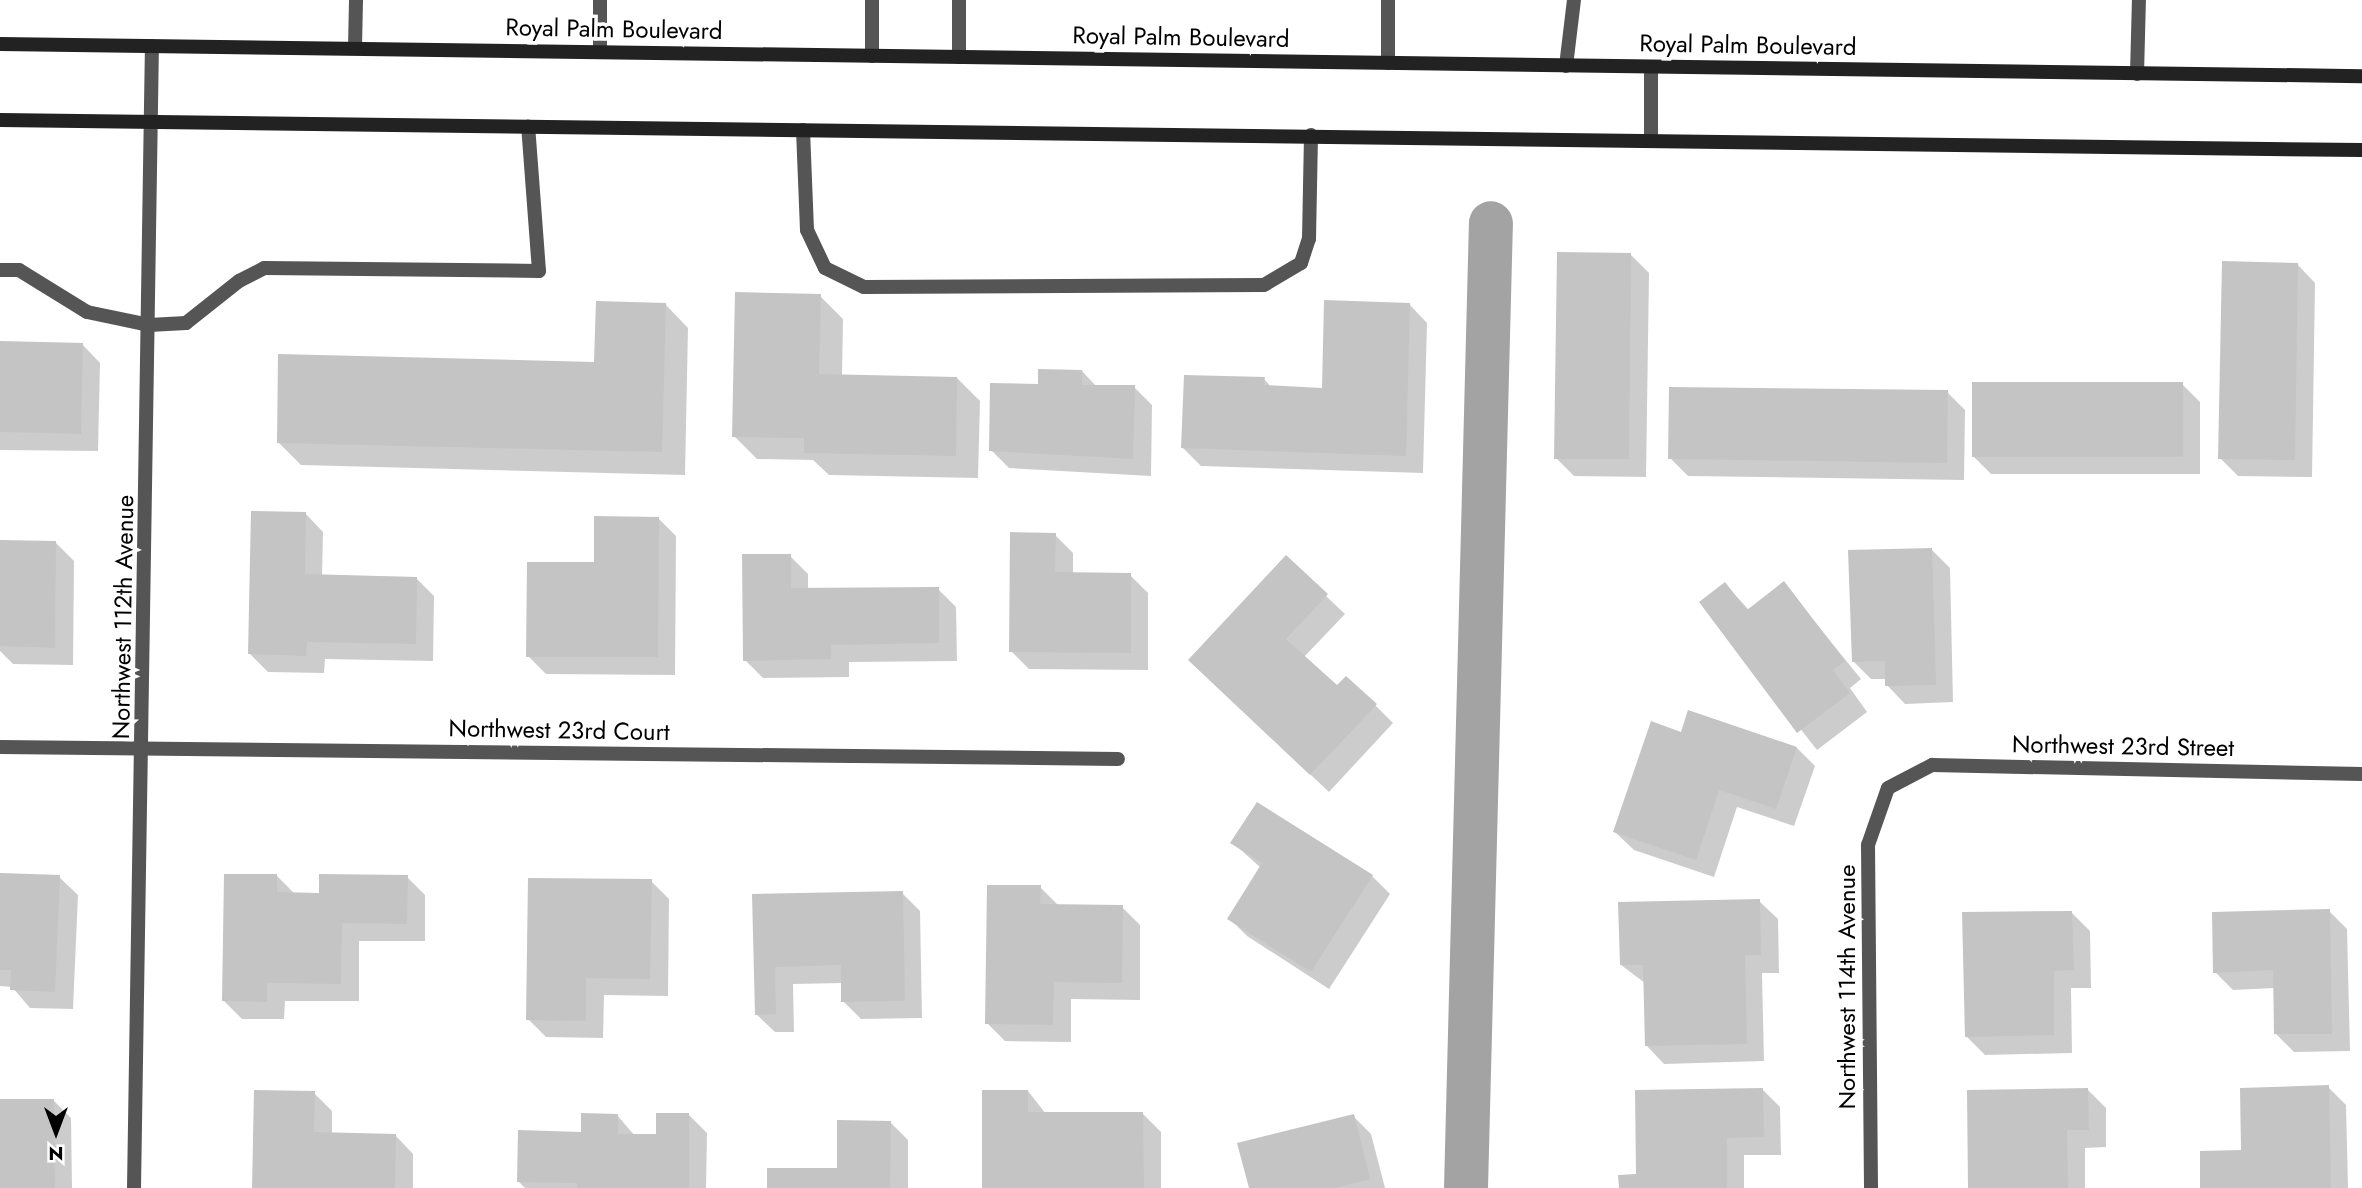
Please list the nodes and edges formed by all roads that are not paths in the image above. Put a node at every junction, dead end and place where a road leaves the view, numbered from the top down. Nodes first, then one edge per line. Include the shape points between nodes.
1 (356, 0) edge
2 (600, 0) edge
3 (872, 0) edge
4 (959, 0) edge
5 (1388, 0) edge
6 (1574, 0) edge
7 (2139, 0) edge
8 (0, 44) edge
9 (152, 46) junction
10 (355, 48) junction
11 (600, 52) junction
12 (872, 56) junction
13 (959, 57) junction
14 (1388, 63) junction
15 (1566, 65) junction
16 (1651, 67) junction
17 (2137, 74) junction
18 (2362, 76) edge
19 (0, 120) edge
20 (152, 122) junction
21 (528, 126) junction
22 (803, 130) junction
23 (1311, 135) junction
24 (1651, 139) junction
25 (2362, 150) edge
26 (0, 270) edge
27 (149, 326) junction
28 (0, 747) edge
29 (144, 749) junction
30 (1118, 759) dead end
31 (2362, 774) edge
32 (1888, 788) joint
33 (134, 1188) edge
34 (1871, 1188) edge

1 - 10 street
2 - 11 street
3 - 12 street
4 - 13 street
5 - 14 street
6 - 15 street
7 - 17 street
8 - 9 main road, Royal Palm Boulevard
9 - 10 main road, Royal Palm Boulevard
9 - 20 street, Northwest 112th Avenue
10 - 11 main road, Royal Palm Boulevard
11 - 12 main road, Royal Palm Boulevard
12 - 13 main road, Royal Palm Boulevard
13 - 14 main road, Royal Palm Boulevard
14 - 15 main road, Royal Palm Boulevard
15 - 16 main road, Royal Palm Boulevard
16 - 17 main road, Royal Palm Boulevard
16 - 24 street
17 - 18 main road, Royal Palm Boulevard
19 - 20 main road
20 - 21 main road
20 - 27 street, Northwest 112th Avenue
21 - 22 main road
21 - 27 street via 539,271 264,268 239,281 186,323
22 - 23 main road
22 - 23 street via 807,230 825,268 864,287 1264,285 1301,263 1309,239
23 - 24 main road
24 - 25 main road
26 - 27 street via 19,270 87,312
27 - 29 street, Northwest 112th Avenue
28 - 29 street, Northwest 23rd Court
29 - 30 street, Northwest 23rd Court
29 - 33 street, Northwest 112th Avenue
31 - 32 street, Northwest 23rd Street via 1932,765
32 - 34 street, Northwest 114th Avenue via 1868,845

